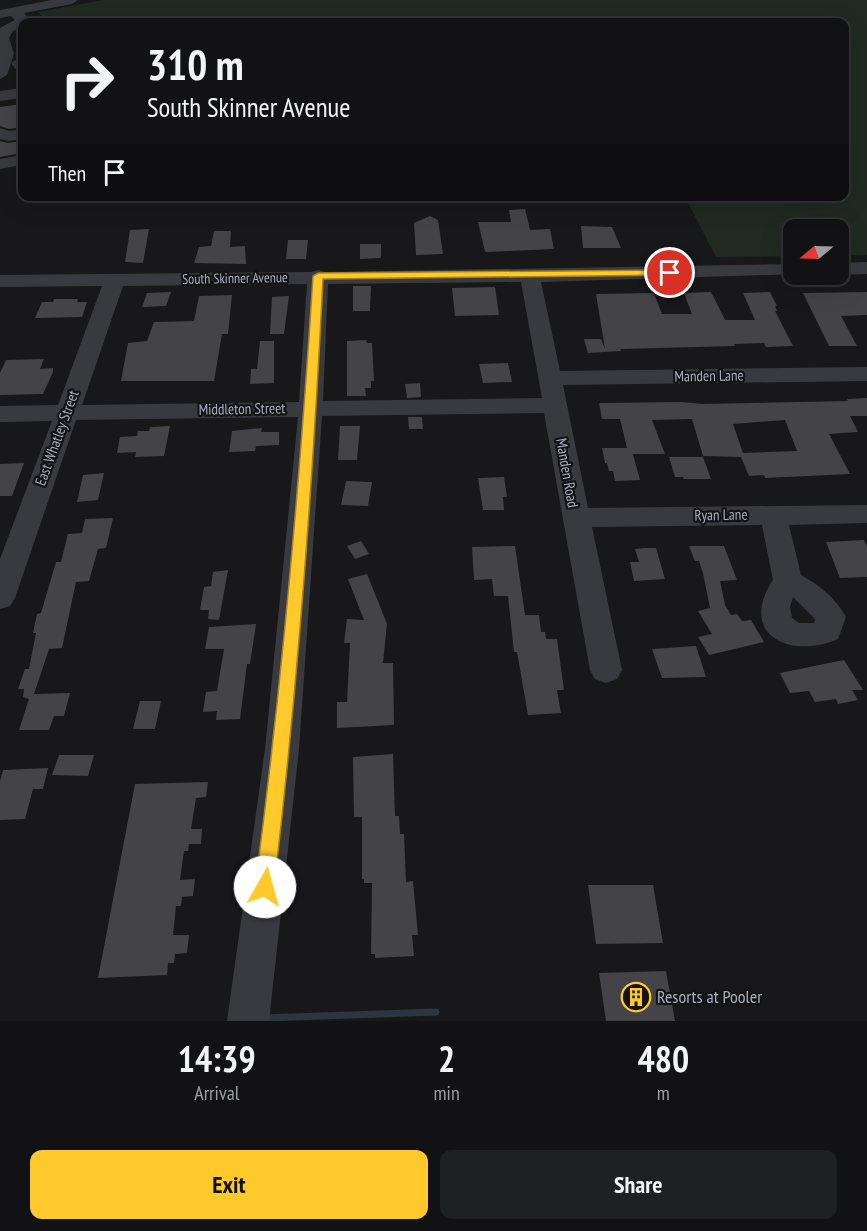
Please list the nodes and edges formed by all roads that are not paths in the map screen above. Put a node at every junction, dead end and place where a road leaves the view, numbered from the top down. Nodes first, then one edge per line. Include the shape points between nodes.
1 (24, 0) edge
2 (72, 0) edge
3 (0, 4) edge
4 (22, 18) edge
5 (17, 20) edge
6 (8, 54) edge
7 (0, 75) edge
8 (18, 81) edge
9 (0, 84) edge
10 (0, 96) edge
11 (18, 99) edge
12 (18, 101) edge
13 (0, 110) edge
14 (18, 161) edge
15 (0, 164) edge
16 (867, 268) edge
17 (849, 269) edge
18 (783, 270) edge
19 (318, 276) junction
20 (530, 276) junction
21 (115, 280) junction
22 (0, 281) edge
23 (867, 374) edge
24 (551, 378) junction
25 (556, 405) junction
26 (311, 408) junction
27 (66, 412) junction
28 (0, 414) edge
29 (773, 514) junction
30 (867, 514) edge
31 (575, 518) junction
32 (788, 581) dead end
33 (0, 598) edge
34 (606, 670) dead end
35 (248, 1021) edge

1 - 3 street
2 - 4 street
5 - 6 street via 2,38
6 - 7 street
8 - 9 street
10 - 11 street
12 - 13 street
14 - 15 street
16 - 17 street
18 - 20 street, South Skinner Avenue
19 - 20 street, South Skinner Avenue
19 - 21 street, South Skinner Avenue
19 - 26 street
20 - 24 street, Manden Road
21 - 22 street, South Skinner Avenue
21 - 27 street, East Whatley Street
23 - 24 street, Manden Lane
24 - 25 street, Manden Road
25 - 26 street, Middleton Street
25 - 31 street, Manden Road
26 - 27 street, Middleton Street
26 - 35 street via 282,748
27 - 28 street, Middleton Street
27 - 33 street, East Whatley Street
29 - 30 street, Ryan Lane
29 - 31 street, Ryan Lane
29 - 32 street
31 - 34 street, Manden Road

